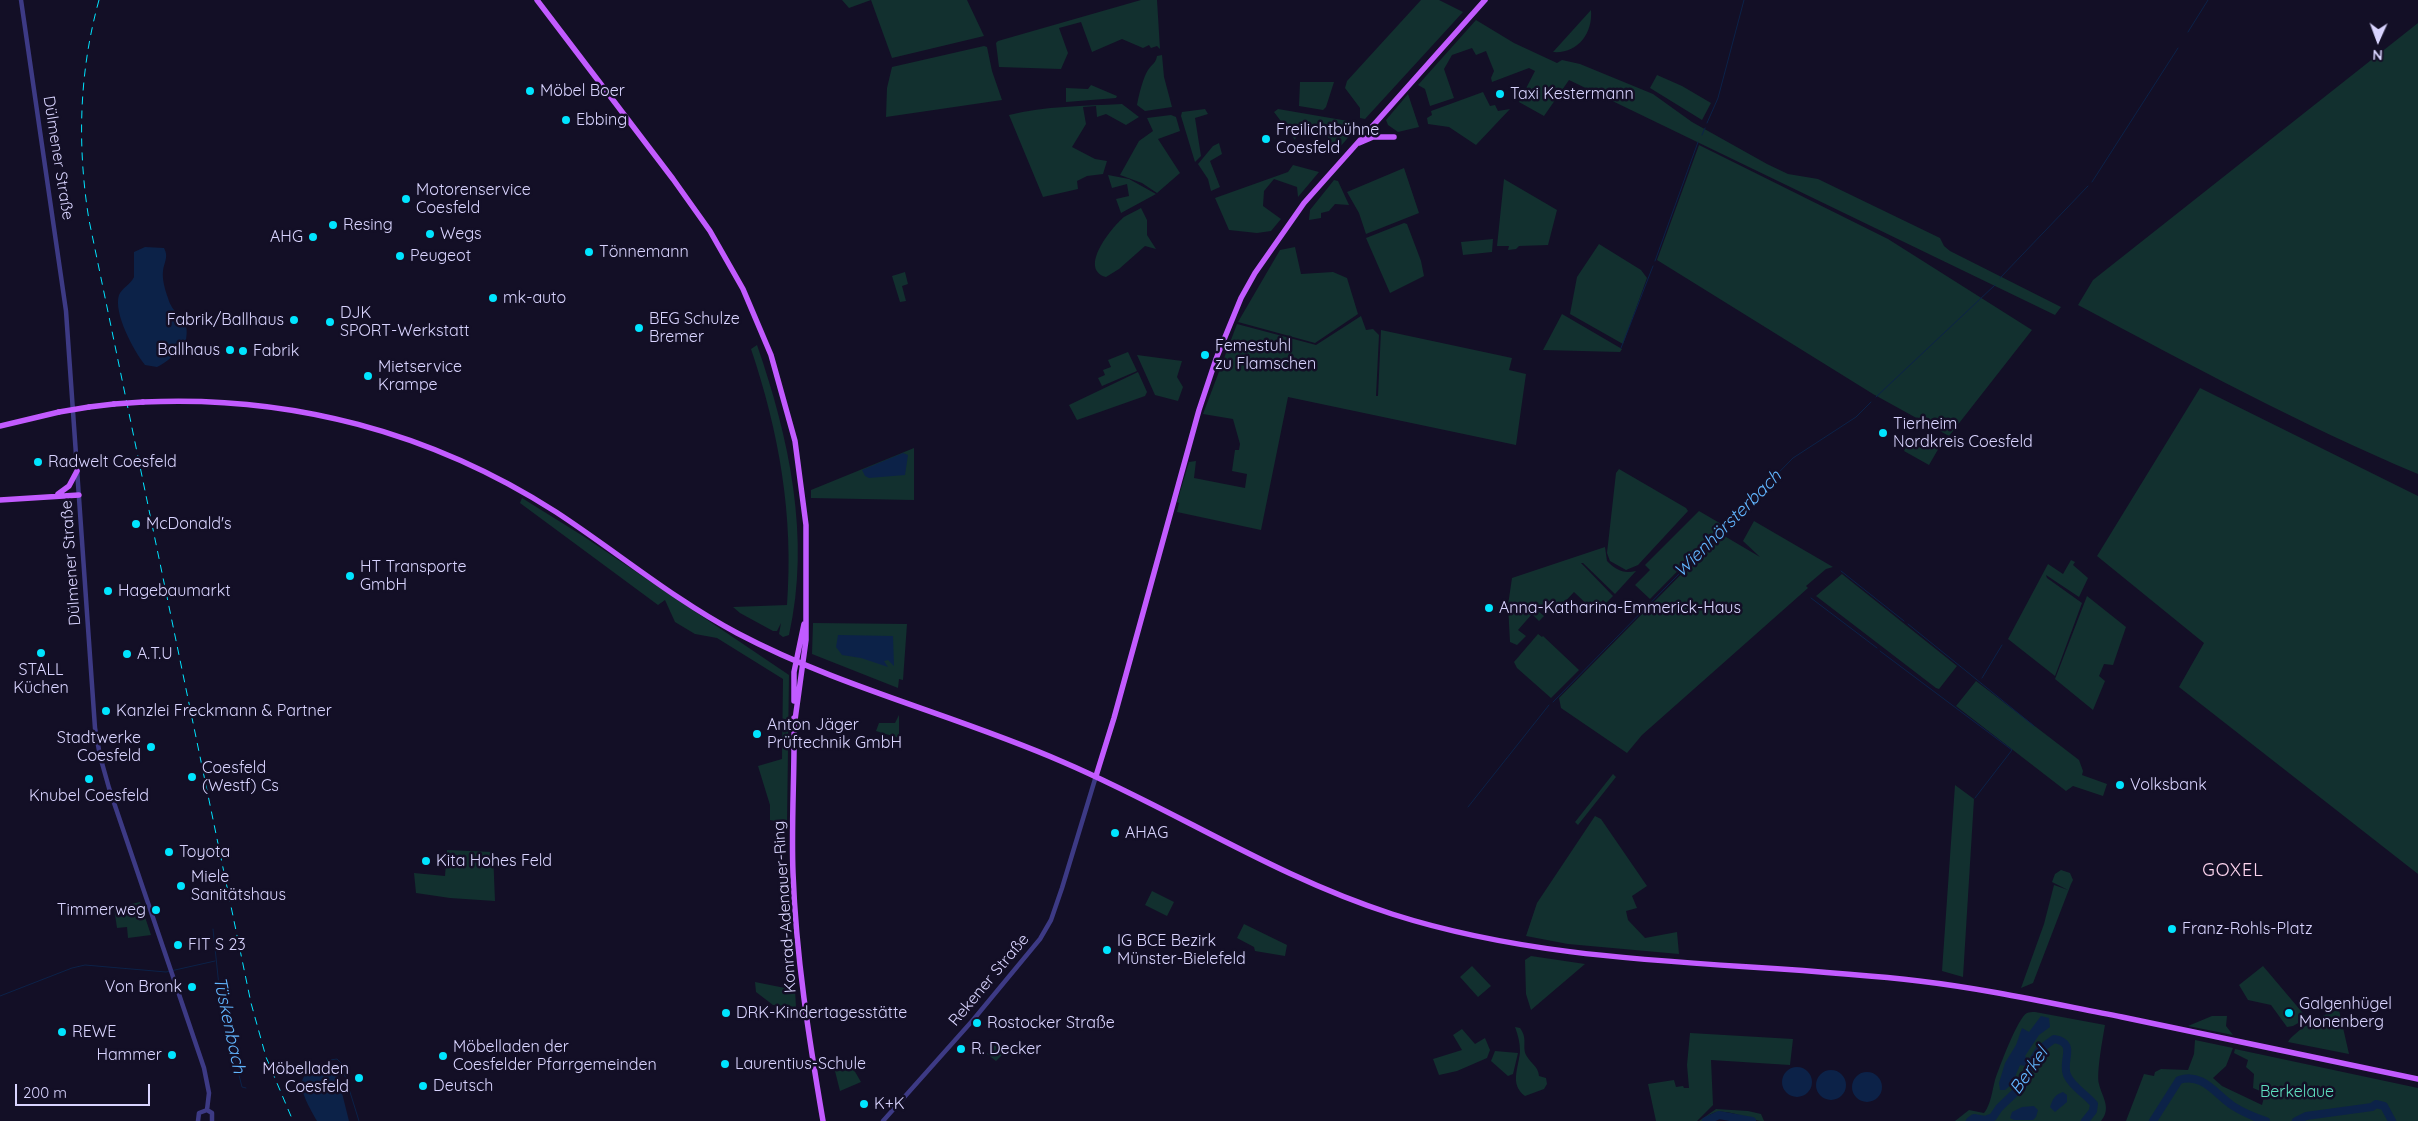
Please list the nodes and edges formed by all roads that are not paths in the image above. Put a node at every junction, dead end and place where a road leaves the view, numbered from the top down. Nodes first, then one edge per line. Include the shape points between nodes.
1 (22, 0) edge
2 (537, 0) edge
3 (1485, 0) edge
4 (1394, 138) dead end
5 (1355, 145) junction
6 (0, 426) edge
7 (78, 471) junction
8 (79, 495) junction
9 (54, 496) junction
10 (0, 500) edge
11 (806, 613) junction
12 (796, 662) junction
13 (803, 665) junction
14 (795, 720) junction
15 (1096, 776) junction
16 (2418, 1079) edge
17 (207, 1110) junction
18 (198, 1121) edge
19 (212, 1121) edge
20 (823, 1121) edge
21 (883, 1121) edge

1 - 7 street, Dülmener Straße via 63,284
2 - 11 main road via 694,208 727,260 754,313 781,385 799,462 807,539
3 - 5 main road
4 - 5 main road via 1370,138
5 - 15 main road via 1304,203 1255,273 1235,311 1199,410
6 - 12 main road, bridge via 89,407 186,400 297,410 373,427 423,444 497,477 563,517 700,612
7 - 8 street, Dülmener Straße
7 - 9 main road via 69,486
8 - 9 main road
8 - 17 street, Dülmener Straße via 92,706 100,756 208,1082
9 - 10 main road
11 - 12 main road
11 - 13 main road
12 - 13 main road
12 - 14 main road
13 - 14 main road
13 - 15 main road via 962,721
14 - 20 main road, Konrad-Adenauer-Ring via 792,823 797,930
15 - 16 main road via 1286,873 1392,914 1476,936 1596,956 1870,976 1967,988
15 - 21 street, Rekener Straße via 1062,888 1051,920 1040,939
17 - 18 street via 199,1113
17 - 19 street, Dülmener Straße via 212,1113

